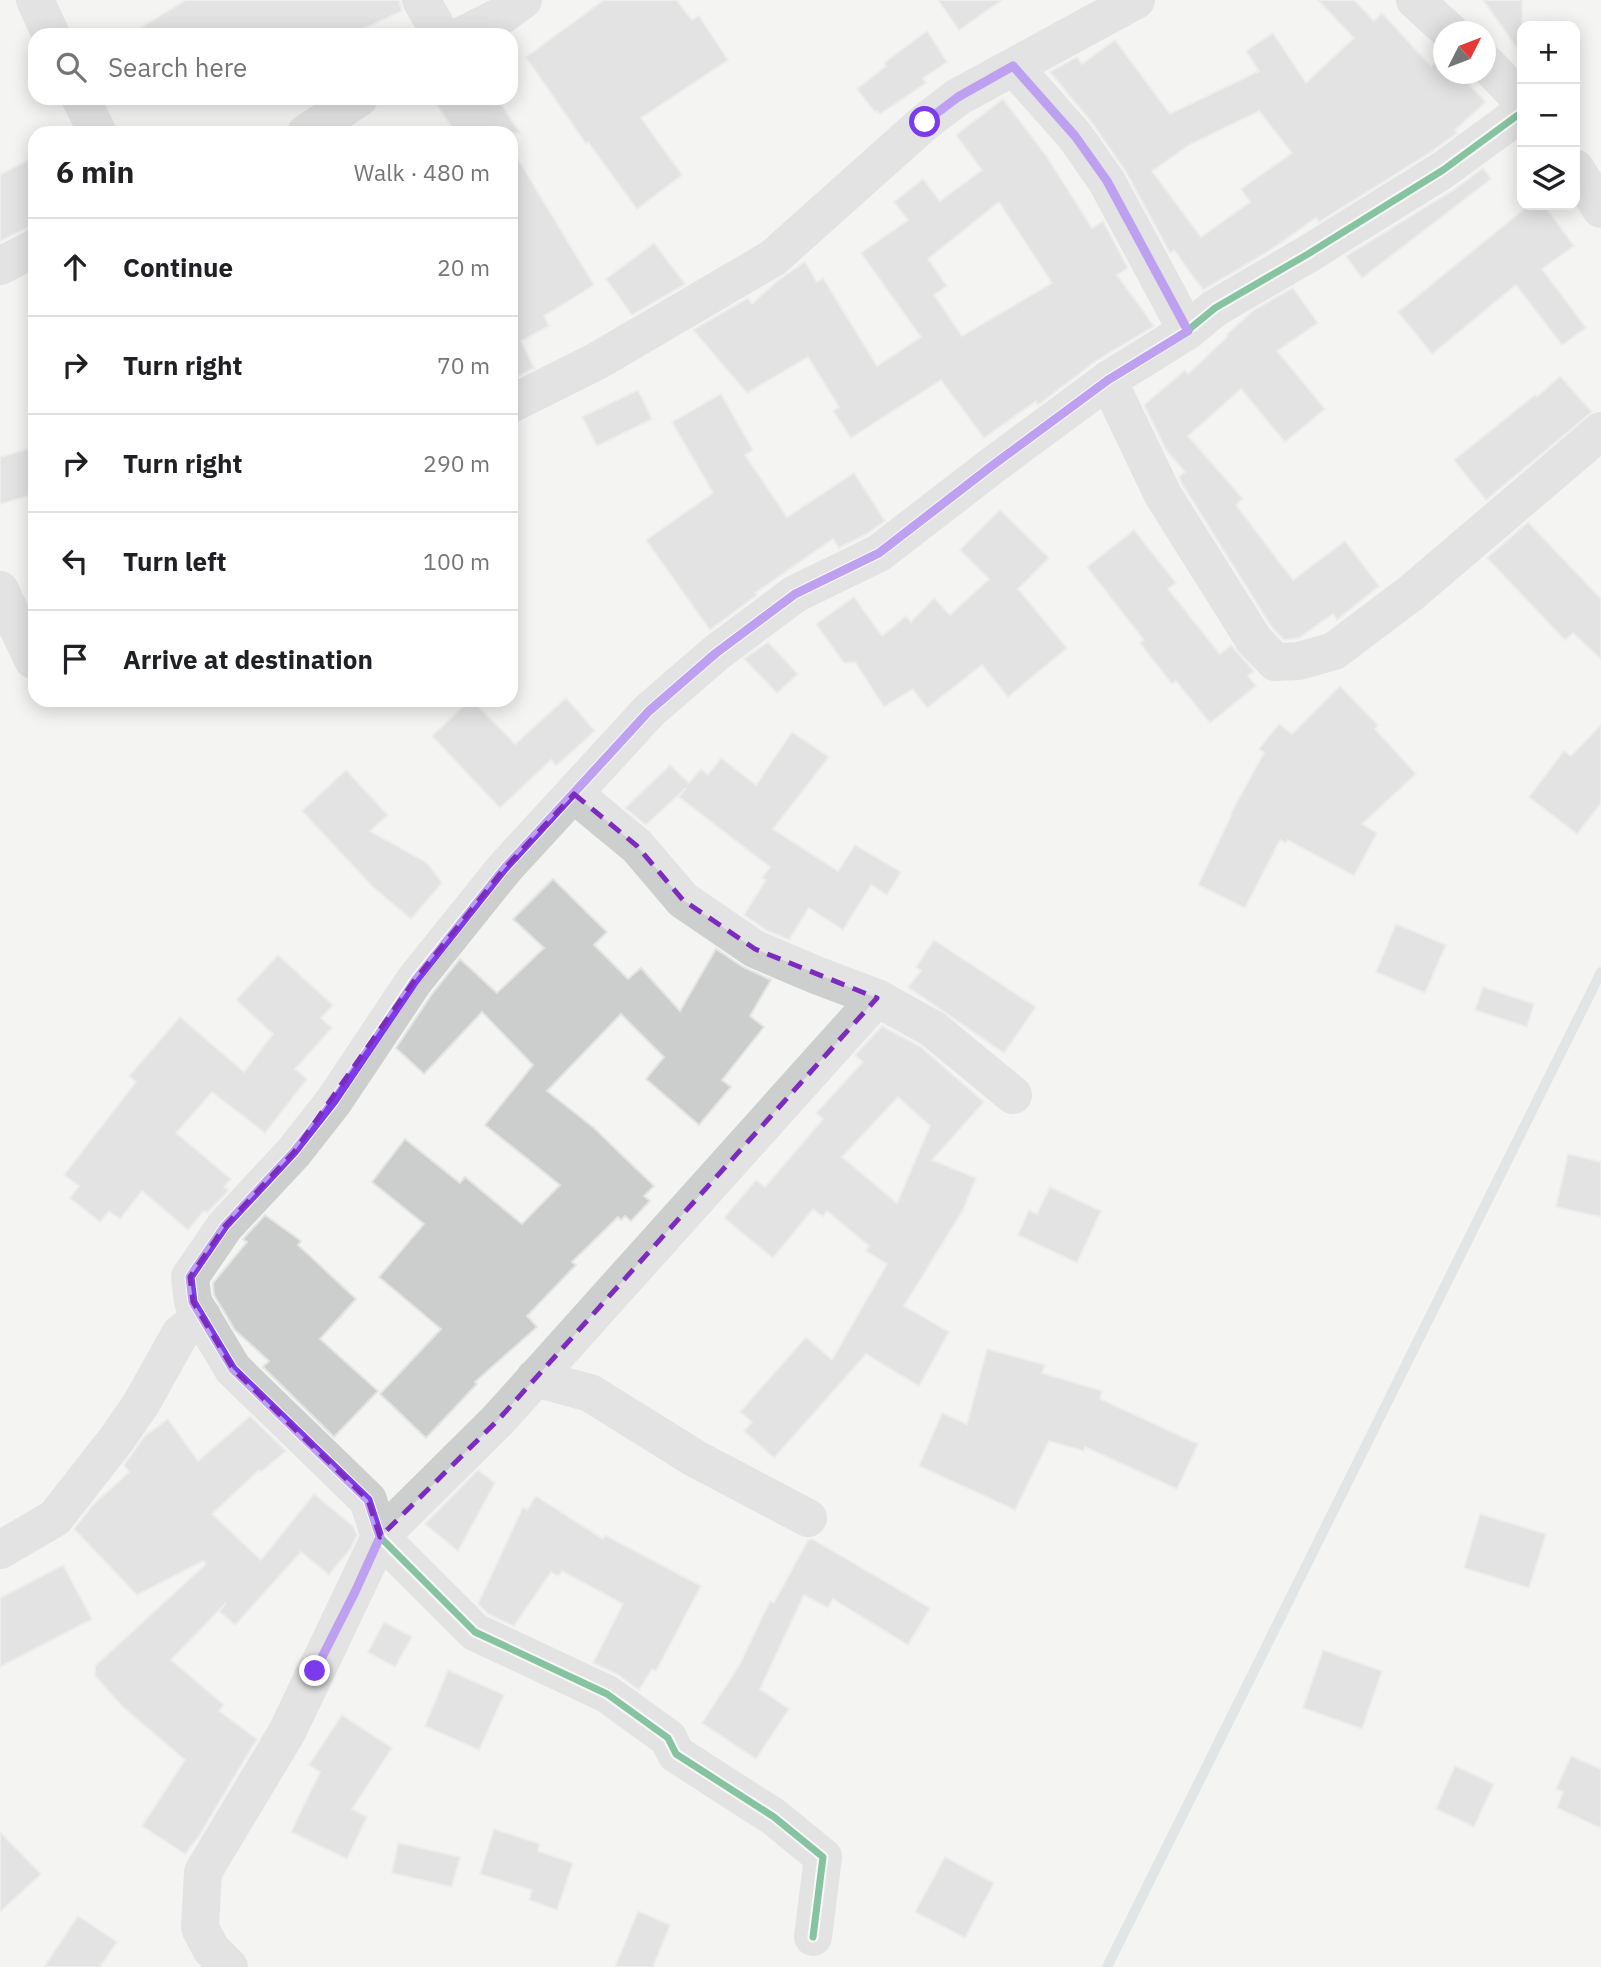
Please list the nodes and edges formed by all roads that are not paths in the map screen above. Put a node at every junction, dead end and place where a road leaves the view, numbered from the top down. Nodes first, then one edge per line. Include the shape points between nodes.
1 (35, 0) edge
2 (421, 0) edge
3 (523, 0) edge
4 (1136, 0) edge
5 (1415, 0) edge
6 (1438, 21) edge
7 (48, 28) edge
8 (437, 28) edge
9 (477, 28) edge
10 (1013, 66) junction
11 (1496, 74) edge
12 (1517, 96) edge
13 (84, 105) edge
14 (348, 105) edge
15 (1517, 116) edge
16 (94, 126) edge
17 (317, 126) edge
18 (1580, 176) edge
19 (1601, 209) edge
20 (28, 252) edge
21 (0, 266) edge
22 (1188, 331) junction
23 (1108, 380) junction
24 (518, 400) edge
25 (1601, 431) edge
26 (0, 590) edge
27 (28, 649) edge
28 (574, 794) junction
29 (877, 998) junction
30 (1013, 1095) dead end
31 (202, 1316) junction
32 (535, 1378) junction
33 (808, 1518) dead end
34 (380, 1537) junction
35 (0, 1550) edge
36 (813, 1937) dead end
37 (229, 1967) edge

1 - 7 street
2 - 8 street
3 - 9 street
4 - 10 street
5 - 6 street
10 - 22 street via 1075,136 1107,181
10 - 24 street via 925,122 773,258 597,361
11 - 12 street
13 - 16 street
14 - 17 street
15 - 22 street via 1443,170 1215,308
18 - 19 street
20 - 21 street
22 - 23 street
23 - 25 street via 1163,495 1254,640 1275,662 1334,651 1411,593
23 - 28 street via 879,553 795,594 716,653 649,711
26 - 27 street
28 - 29 street via 637,846 682,900 755,949
28 - 31 street via 504,869 415,981 294,1152 225,1226 190,1277 193,1302
29 - 30 street via 933,1029
29 - 32 street
31 - 34 street via 233,1369 368,1500
31 - 35 street via 180,1334 141,1404 55,1517
32 - 33 street via 590,1393 696,1459
32 - 34 street
34 - 36 street via 475,1632 607,1694 668,1738 676,1754 774,1817 823,1857
34 - 37 street via 287,1732 203,1872 200,1928 211,1950

